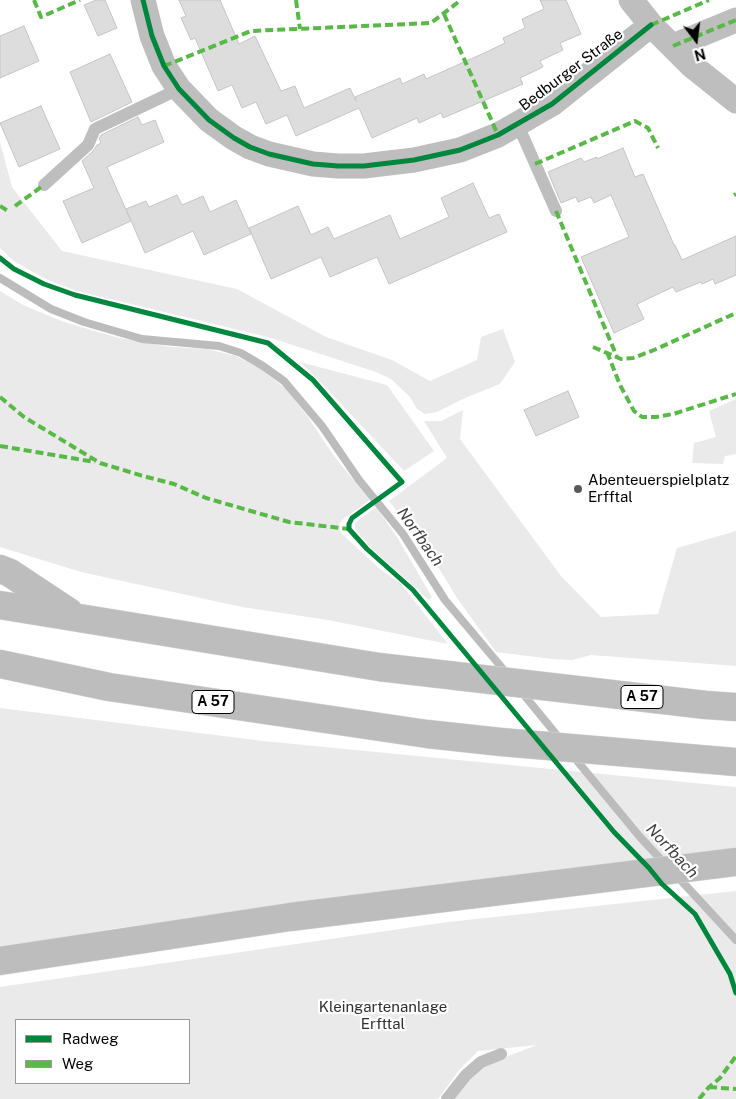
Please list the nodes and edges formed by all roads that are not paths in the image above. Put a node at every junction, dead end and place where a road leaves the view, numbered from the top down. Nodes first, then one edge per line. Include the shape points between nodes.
1 (142, 0) edge
2 (631, 0) edge
3 (736, 20) edge
4 (651, 24) junction
5 (673, 46) junction
6 (179, 89) junction
7 (736, 101) edge
8 (518, 125) junction
9 (44, 185) dead end
10 (556, 211) dead end
11 (0, 569) edge
12 (0, 604) edge
13 (78, 618) junction
14 (0, 664) edge
15 (736, 707) edge
16 (736, 762) edge
17 (736, 862) edge
18 (0, 961) edge
19 (501, 1054) dead end
20 (448, 1099) edge

1 - 6 street, Bedburger Straße via 157,52
2 - 4 street
3 - 5 street
4 - 5 street
4 - 8 street, Bedburger Straße via 560,98
5 - 7 street
6 - 8 street, Bedburger Straße via 209,120 250,147 313,164 364,166 414,160 460,150
6 - 9 lane via 96,129 88,145
8 - 10 lane
11 - 13 highway
12 - 13 highway, A 57
13 - 15 highway, A 57 via 379,667
14 - 16 highway, A 57 via 119,688 427,734
17 - 18 highway via 290,917
19 - 20 lane via 481,1062 466,1075

